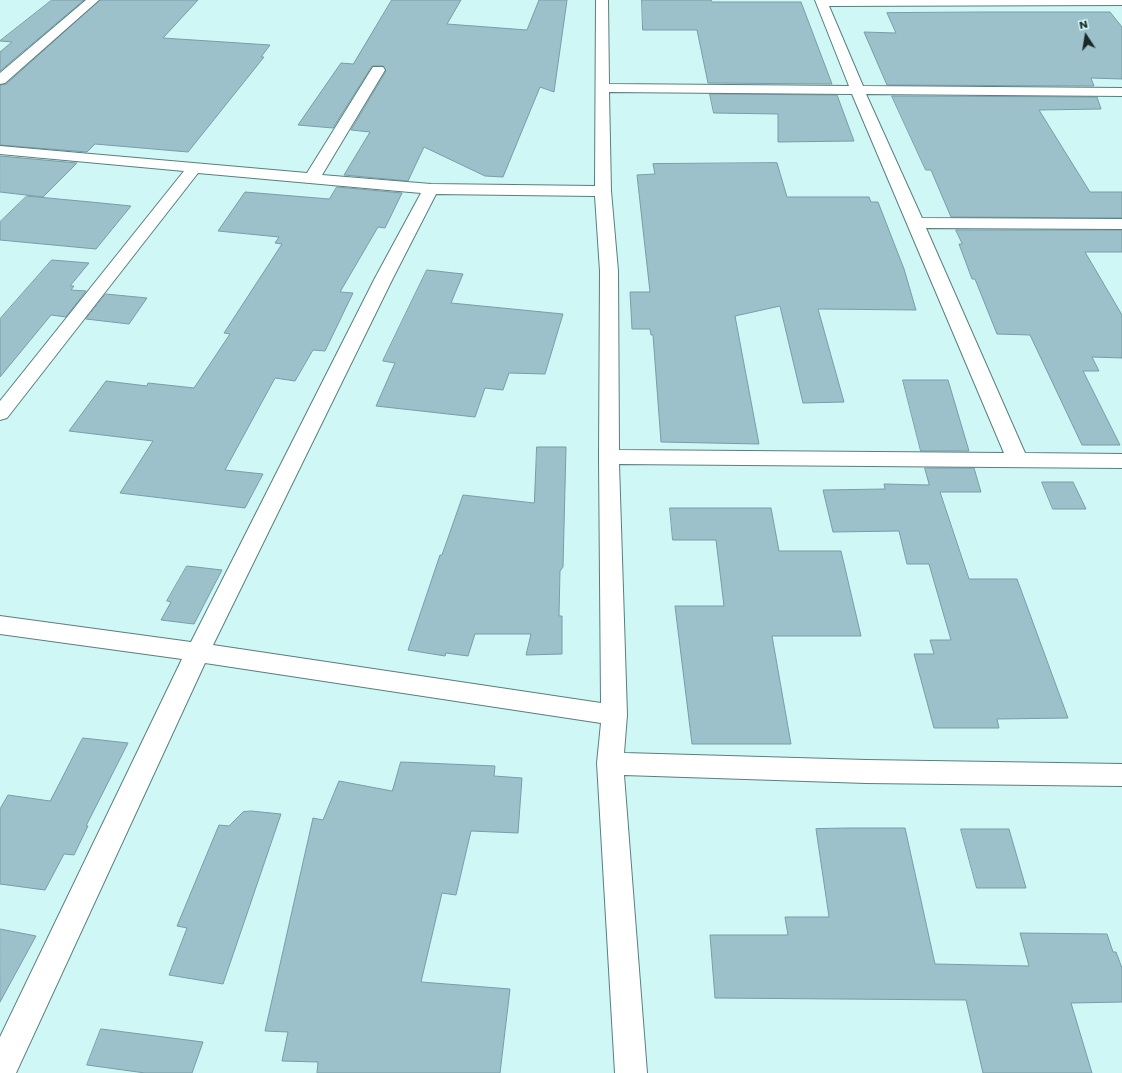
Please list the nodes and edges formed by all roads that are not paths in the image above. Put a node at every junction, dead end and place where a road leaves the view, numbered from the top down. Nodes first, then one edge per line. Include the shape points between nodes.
1 (93, 0) edge
2 (602, 0) edge
3 (821, 1) edge
4 (1122, 1) edge
5 (378, 70) dead end
6 (0, 80) edge
7 (602, 88) junction
8 (857, 89) junction
9 (1122, 92) edge
10 (0, 150) edge
11 (194, 168) junction
12 (312, 178) junction
13 (431, 189) junction
14 (604, 191) junction
15 (916, 223) junction
16 (1122, 224) edge
17 (0, 414) edge
18 (609, 457) junction
19 (1017, 459) junction
20 (1122, 460) edge
21 (0, 626) edge
22 (198, 652) junction
23 (614, 715) junction
24 (610, 762) junction
25 (1122, 774) edge
26 (0, 1072) edge
27 (631, 1073) edge

1 - 6 street
2 - 7 street
3 - 4 street
3 - 8 street
5 - 12 street
7 - 8 street
7 - 14 street
8 - 9 street
8 - 15 street
10 - 11 street
11 - 12 street
11 - 17 street
12 - 13 street
13 - 14 street
13 - 22 street
14 - 18 street via 609,271
15 - 16 street
15 - 19 street
18 - 19 street
18 - 23 street
19 - 20 street
21 - 22 street
22 - 23 street
22 - 26 street
23 - 24 street
24 - 25 street via 752,770
24 - 27 street

